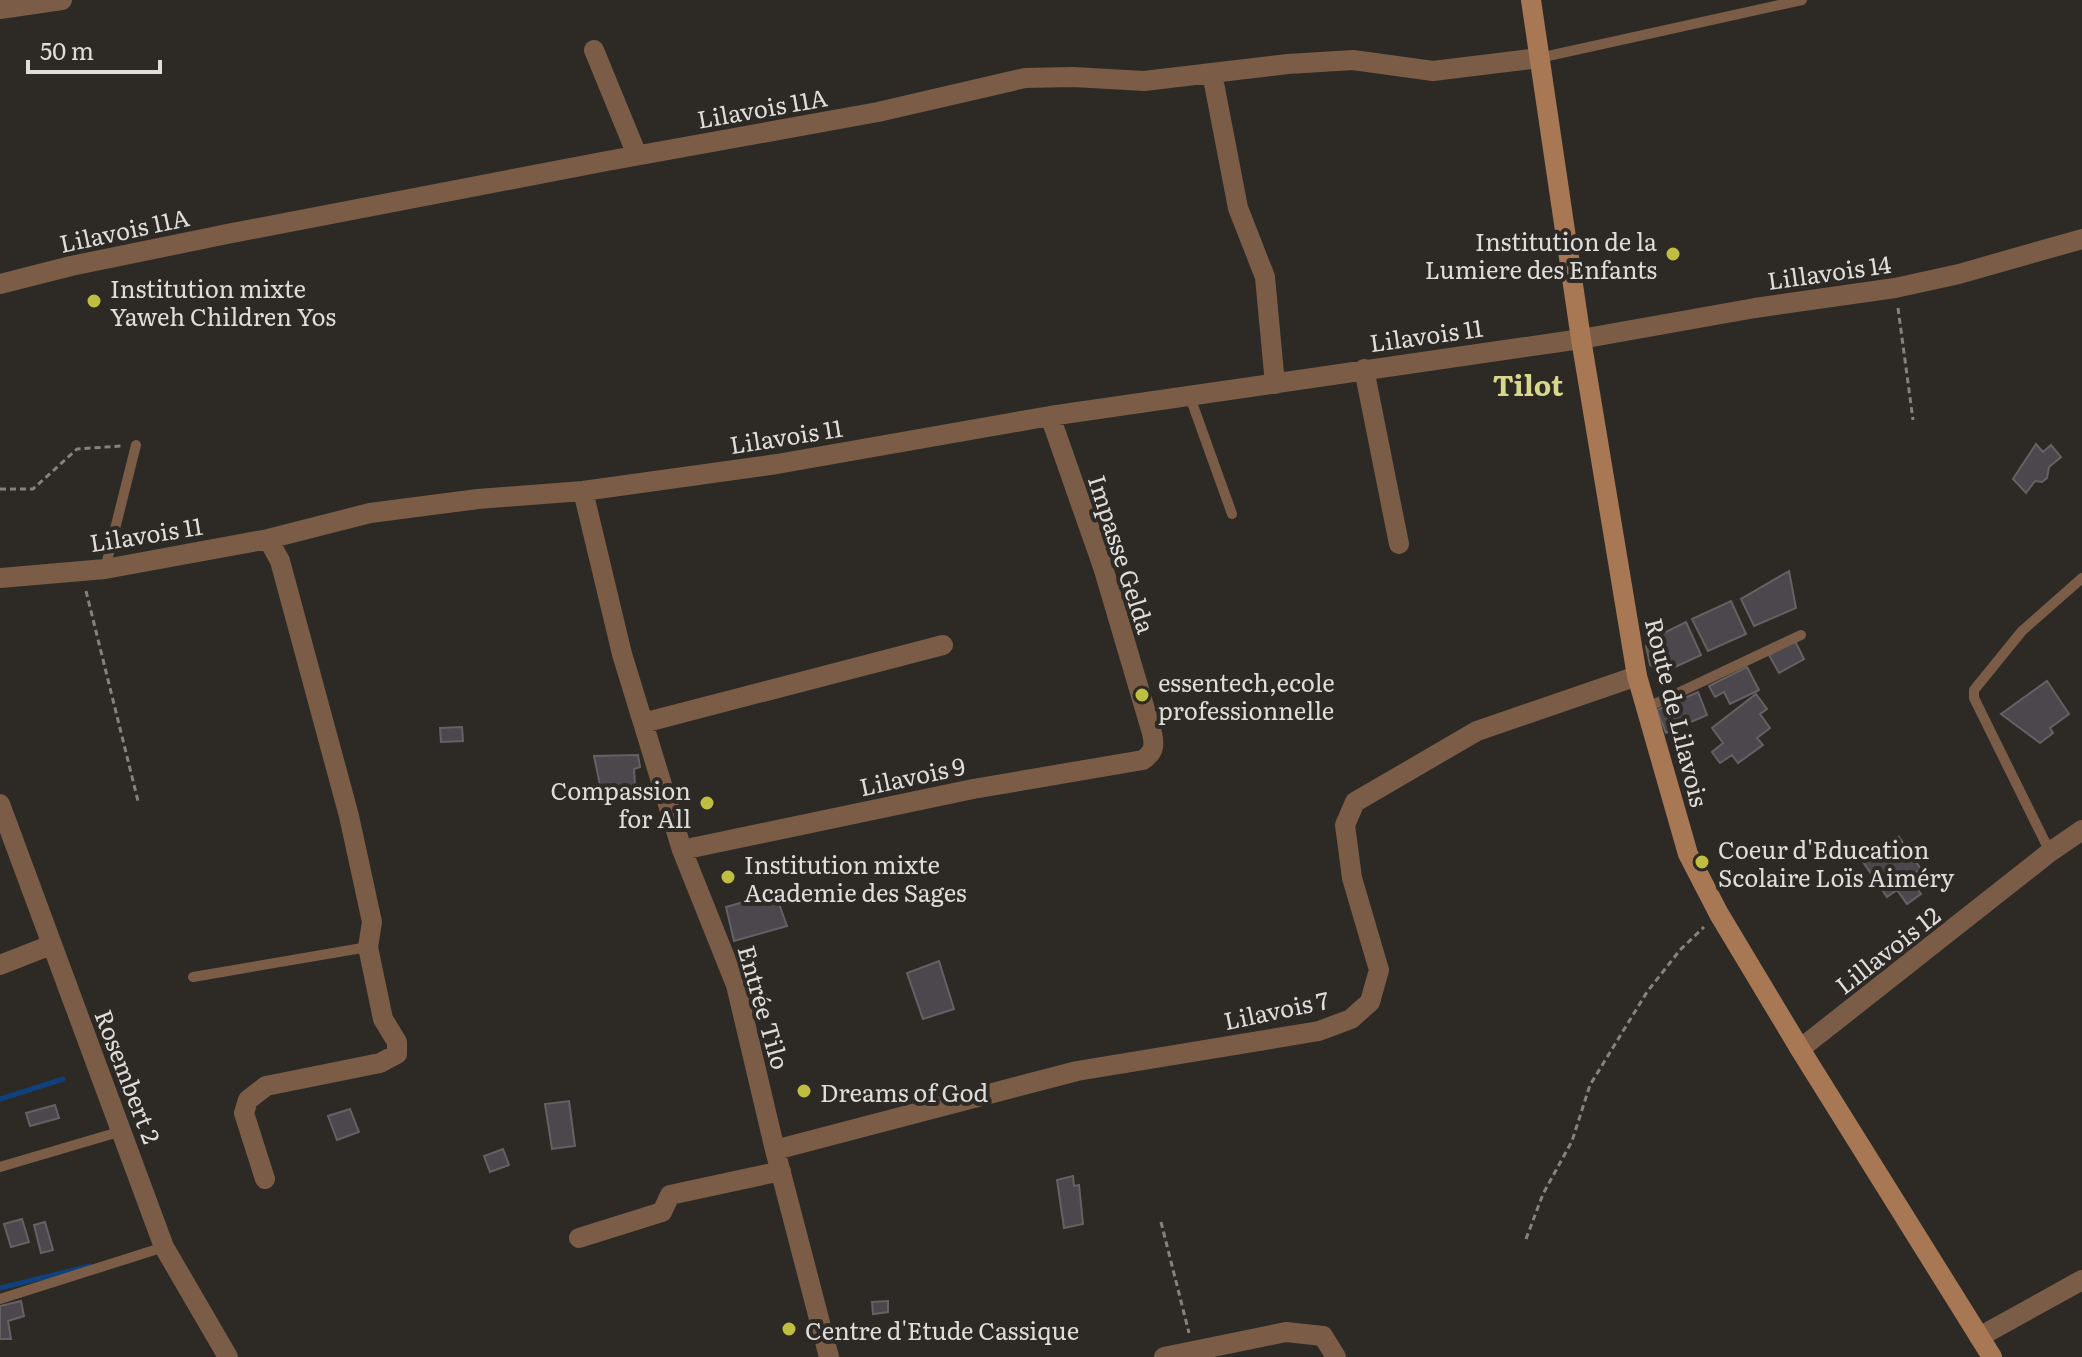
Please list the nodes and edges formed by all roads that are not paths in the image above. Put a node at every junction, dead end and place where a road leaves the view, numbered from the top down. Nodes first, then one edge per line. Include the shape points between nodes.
1 (62, 0) edge
2 (1531, 0) edge
3 (1802, 0) edge
4 (0, 9) edge
5 (594, 50) dead end
6 (1539, 58) junction
7 (1212, 73) junction
8 (637, 155) junction
9 (2082, 239) edge
10 (0, 284) edge
11 (1581, 339) junction
12 (1364, 369) junction
13 (1275, 384) junction
14 (1190, 397) junction
15 (1050, 416) junction
16 (136, 445) road end
17 (583, 491) junction
18 (1232, 514) dead end
19 (268, 539) junction
20 (1399, 544) dead end
21 (105, 569) junction
22 (0, 578) edge
23 (2082, 578) edge
24 (1801, 635) dead end
25 (943, 645) dead end
26 (1637, 676) junction
27 (1646, 708) junction
28 (643, 723) junction
29 (1152, 754) joint
30 (0, 804) edge
31 (2082, 830) edge
32 (682, 850) junction
33 (2050, 852) junction
34 (51, 945) junction
35 (368, 947) junction
36 (0, 965) edge
37 (193, 977) dead end
38 (1800, 1049) junction
39 (122, 1131) junction
40 (775, 1150) junction
41 (0, 1167) edge
42 (781, 1171) junction
43 (265, 1179) dead end
44 (579, 1238) dead end
45 (164, 1247) junction
46 (2082, 1280) edge
47 (0, 1299) edge
48 (1984, 1351) edge
49 (228, 1357) edge
50 (829, 1357) edge
51 (1164, 1357) edge
52 (1336, 1357) edge

1 - 4 street
2 - 6 main road, Route de Lilavois
3 - 6 lane
5 - 8 street
6 - 7 street, Lilavois 11A via 1433,71 1353,60
6 - 11 main road, Route de Lilavois
7 - 8 street, Lilavois 11A via 1144,81 1025,78 878,112
7 - 13 street via 1238,208 1265,277
8 - 10 street, Lilavois 11A
9 - 11 street, Lillavois 14 via 1895,288
11 - 12 street, Lilavois 11
11 - 26 main road, Route de Lilavois
12 - 13 street, Lilavois 11
12 - 20 street
13 - 14 street, Lilavois 11
14 - 15 street, Lilavois 11
14 - 18 lane
15 - 17 street, Lilavois 11 via 777,464
15 - 29 street, Impasse Gelda via 1103,567 1152,733
16 - 21 lane
17 - 19 street, Lilavois 11 via 370,513
17 - 28 street, Entrée Tilo
19 - 21 street, Lilavois 11
19 - 35 street via 284,575 349,816 372,922
21 - 22 street, Lilavois 11
23 - 33 lane via 2022,631 1974,690
24 - 27 lane
25 - 28 street
26 - 27 main road, Route de Lilavois
26 - 40 street, Lilavois 7 via 1477,731 1355,802 1345,825 1352,878 1379,970 1370,1002 1351,1019 1319,1031 1077,1071
27 - 38 main road, Route de Lilavois via 1688,854
28 - 32 street, Entrée Tilo
29 - 32 street, Lilavois 9 via 1143,760 973,789
30 - 34 street, Rosembert 2
31 - 33 street, Lillavois 12
32 - 40 street, Entrée Tilo via 736,985
33 - 38 street, Lillavois 12
34 - 36 street
34 - 39 street, Rosembert 2
35 - 37 lane
35 - 43 street via 383,1019 397,1042 397,1054 380,1063 266,1086 248,1100 244,1113
38 - 48 main road, Route de Lilavois
39 - 41 lane
39 - 45 street, Rosembert 2
40 - 42 street, Entrée Tilo
42 - 44 street via 670,1195 662,1212
42 - 50 street, Entrée Tilo
45 - 47 lane
45 - 49 street, Rosembert 2
46 - 48 street via 2046,1298
51 - 52 street via 1286,1332 1323,1336

